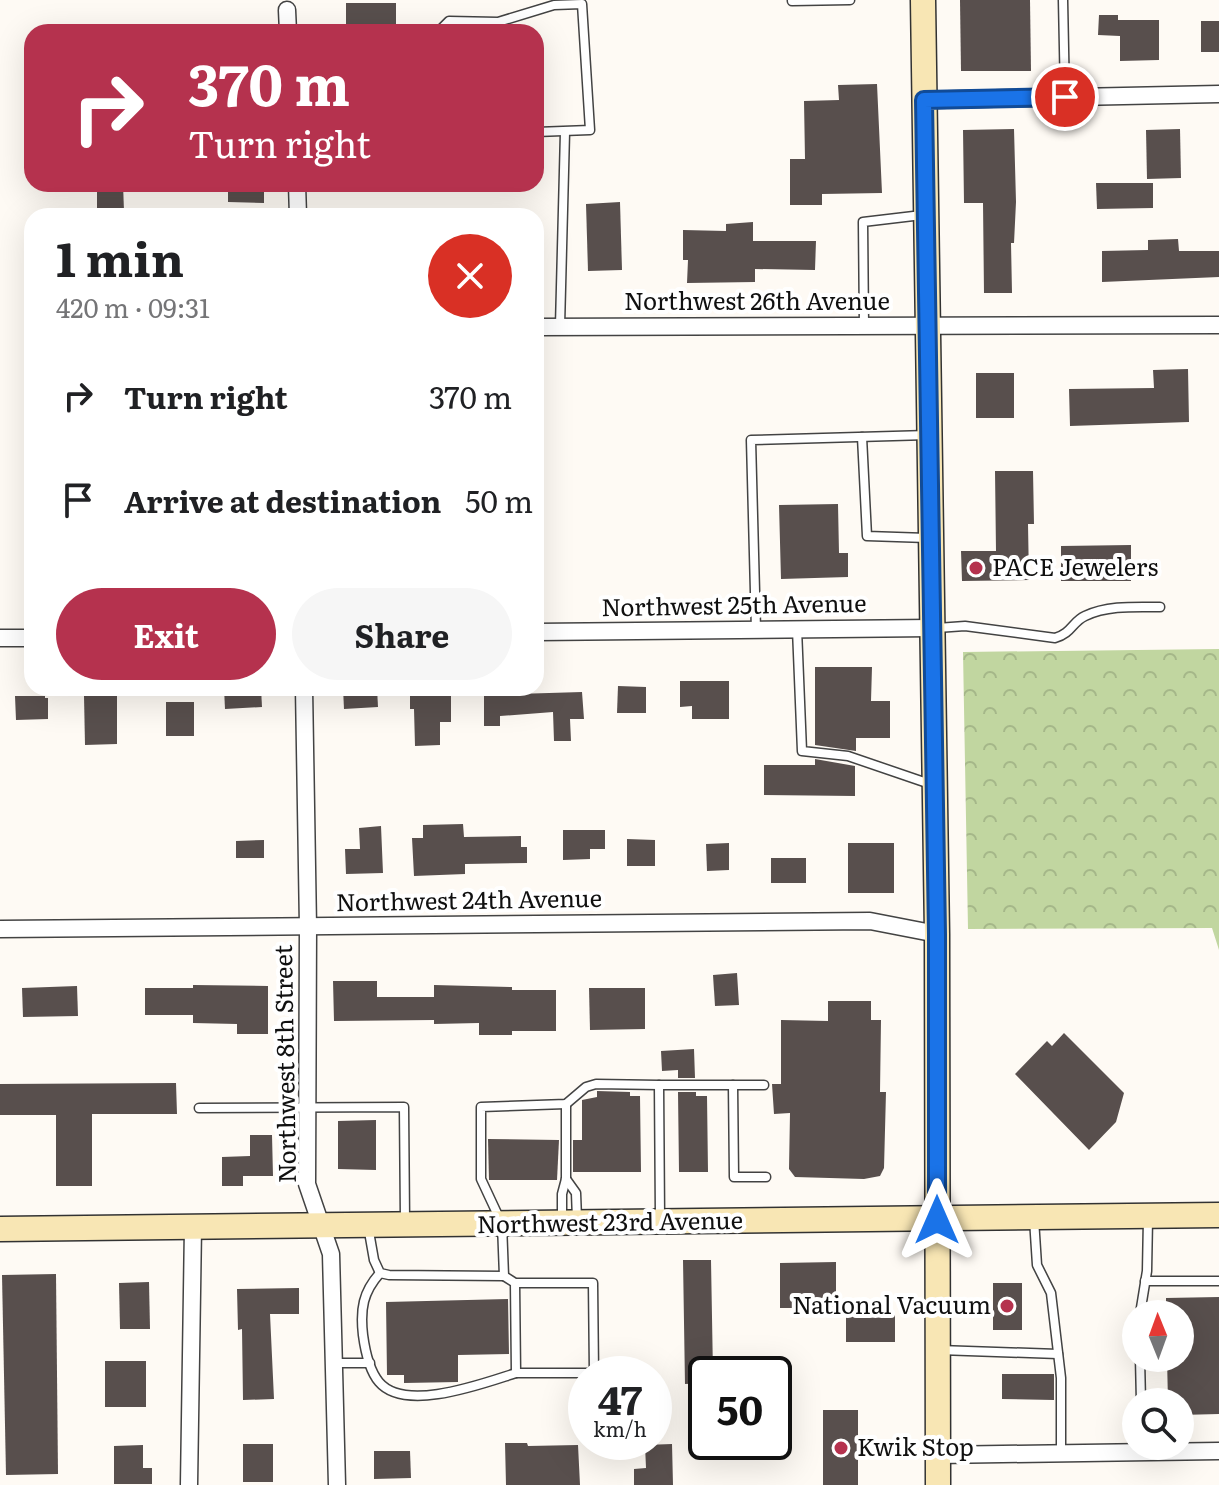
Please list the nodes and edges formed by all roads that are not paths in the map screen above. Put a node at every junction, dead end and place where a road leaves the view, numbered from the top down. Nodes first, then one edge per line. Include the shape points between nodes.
1 (850, 0) edge
2 (923, 0) edge
3 (1063, 0) edge
4 (792, 1) edge
5 (287, 10) dead end
6 (288, 24) edge
7 (446, 24) edge
8 (1219, 94) edge
9 (1065, 97) junction
10 (924, 100) junction
11 (544, 132) edge
12 (565, 132) junction
13 (926, 214) junction
14 (928, 325) junction
15 (1219, 325) edge
16 (560, 326) junction
17 (864, 326) junction
18 (544, 327) edge
19 (930, 435) junction
20 (862, 437) junction
21 (931, 538) junction
22 (1160, 607) dead end
23 (932, 628) junction
24 (797, 629) junction
25 (756, 630) junction
26 (544, 632) edge
27 (0, 638) edge
28 (24, 638) edge
29 (304, 696) edge
30 (935, 785) junction
31 (308, 927) junction
32 (0, 929) edge
33 (937, 934) junction
34 (659, 1085) junction
35 (733, 1085) junction
36 (764, 1085) dead end
37 (566, 1104) junction
38 (307, 1107) junction
39 (199, 1108) dead end
40 (766, 1177) dead end
41 (566, 1179) junction
42 (1219, 1215) edge
43 (1148, 1216) junction
44 (1033, 1218) junction
45 (937, 1220) junction
46 (660, 1222) junction
47 (569, 1223) junction
48 (502, 1224) junction
49 (368, 1225) junction
50 (405, 1225) junction
51 (321, 1226) junction
52 (193, 1227) junction
53 (0, 1229) edge
54 (380, 1273) junction
55 (504, 1276) junction
56 (1145, 1281) junction
57 (1219, 1281) edge
58 (515, 1283) junction
59 (1142, 1300) edge
60 (938, 1350) junction
61 (1058, 1354) junction
62 (334, 1363) junction
63 (370, 1363) junction
64 (516, 1373) junction
65 (1122, 1450) edge
66 (1194, 1450) edge
67 (1219, 1451) edge
68 (1061, 1454) junction
69 (938, 1455) junction
70 (189, 1485) edge
71 (337, 1485) edge
72 (938, 1485) edge

1 - 4 lane
2 - 10 main road
3 - 9 lane
5 - 6 street
7 - 12 lane via 498,22 554,5 582,4 590,130
8 - 9 street
9 - 10 street
10 - 13 main road
11 - 12 lane
12 - 16 lane
13 - 14 main road
13 - 17 lane via 863,222
14 - 15 street, Northwest 26th Avenue
14 - 17 street, Northwest 26th Avenue
14 - 19 main road
16 - 17 street, Northwest 26th Avenue
16 - 18 street, Northwest 26th Avenue
19 - 20 lane
19 - 21 main road
20 - 21 lane via 867,536
20 - 25 lane via 751,440
21 - 23 main road
22 - 23 lane via 1122,607 1082,617 1067,635 1055,638 965,626
23 - 24 street, Northwest 25th Avenue
23 - 30 main road
24 - 25 street, Northwest 25th Avenue
24 - 30 lane via 802,751 848,756
25 - 26 street, Northwest 25th Avenue
27 - 28 street
29 - 31 street, Northwest 8th Street
30 - 33 main road
31 - 32 street, Northwest 24th Avenue
31 - 33 street, Northwest 24th Avenue via 870,921
31 - 38 street, Northwest 8th Street
33 - 45 main road
34 - 35 lane
34 - 37 lane via 596,1084
34 - 46 lane
35 - 36 lane
35 - 40 lane via 734,1177
37 - 41 lane
37 - 48 lane via 481,1107 481,1179
38 - 39 lane
38 - 50 lane via 404,1107
38 - 51 street, Northwest 8th Street via 307,1184
41 - 47 lane via 562,1194
41 - 47 lane via 576,1193
42 - 43 main road, Northwest 23rd Avenue
43 - 44 main road, Northwest 23rd Avenue
43 - 56 lane
44 - 45 main road, Northwest 23rd Avenue
44 - 61 lane via 1037,1265 1051,1293
45 - 46 main road, Northwest 23rd Avenue
45 - 60 main road
46 - 47 main road, Northwest 23rd Avenue
47 - 48 main road, Northwest 23rd Avenue
48 - 50 main road, Northwest 23rd Avenue
48 - 55 lane
49 - 50 main road, Northwest 23rd Avenue
49 - 51 main road, Northwest 23rd Avenue
49 - 54 lane
51 - 52 main road, Northwest 23rd Avenue
51 - 62 street, Northwest 8th Street via 331,1254
52 - 53 main road, Northwest 23rd Avenue
52 - 70 street
54 - 55 lane
54 - 63 lane via 363,1303
55 - 58 lane
56 - 57 lane
56 - 59 lane
58 - 64 lane
58 - 64 lane via 593,1283 594,1328 594,1373
60 - 61 lane
60 - 69 main road
61 - 68 lane
62 - 63 lane
62 - 71 street, Northwest 8th Street
63 - 64 lane via 379,1382 404,1394 448,1393
65 - 68 street
66 - 67 street
68 - 69 street
69 - 72 main road

